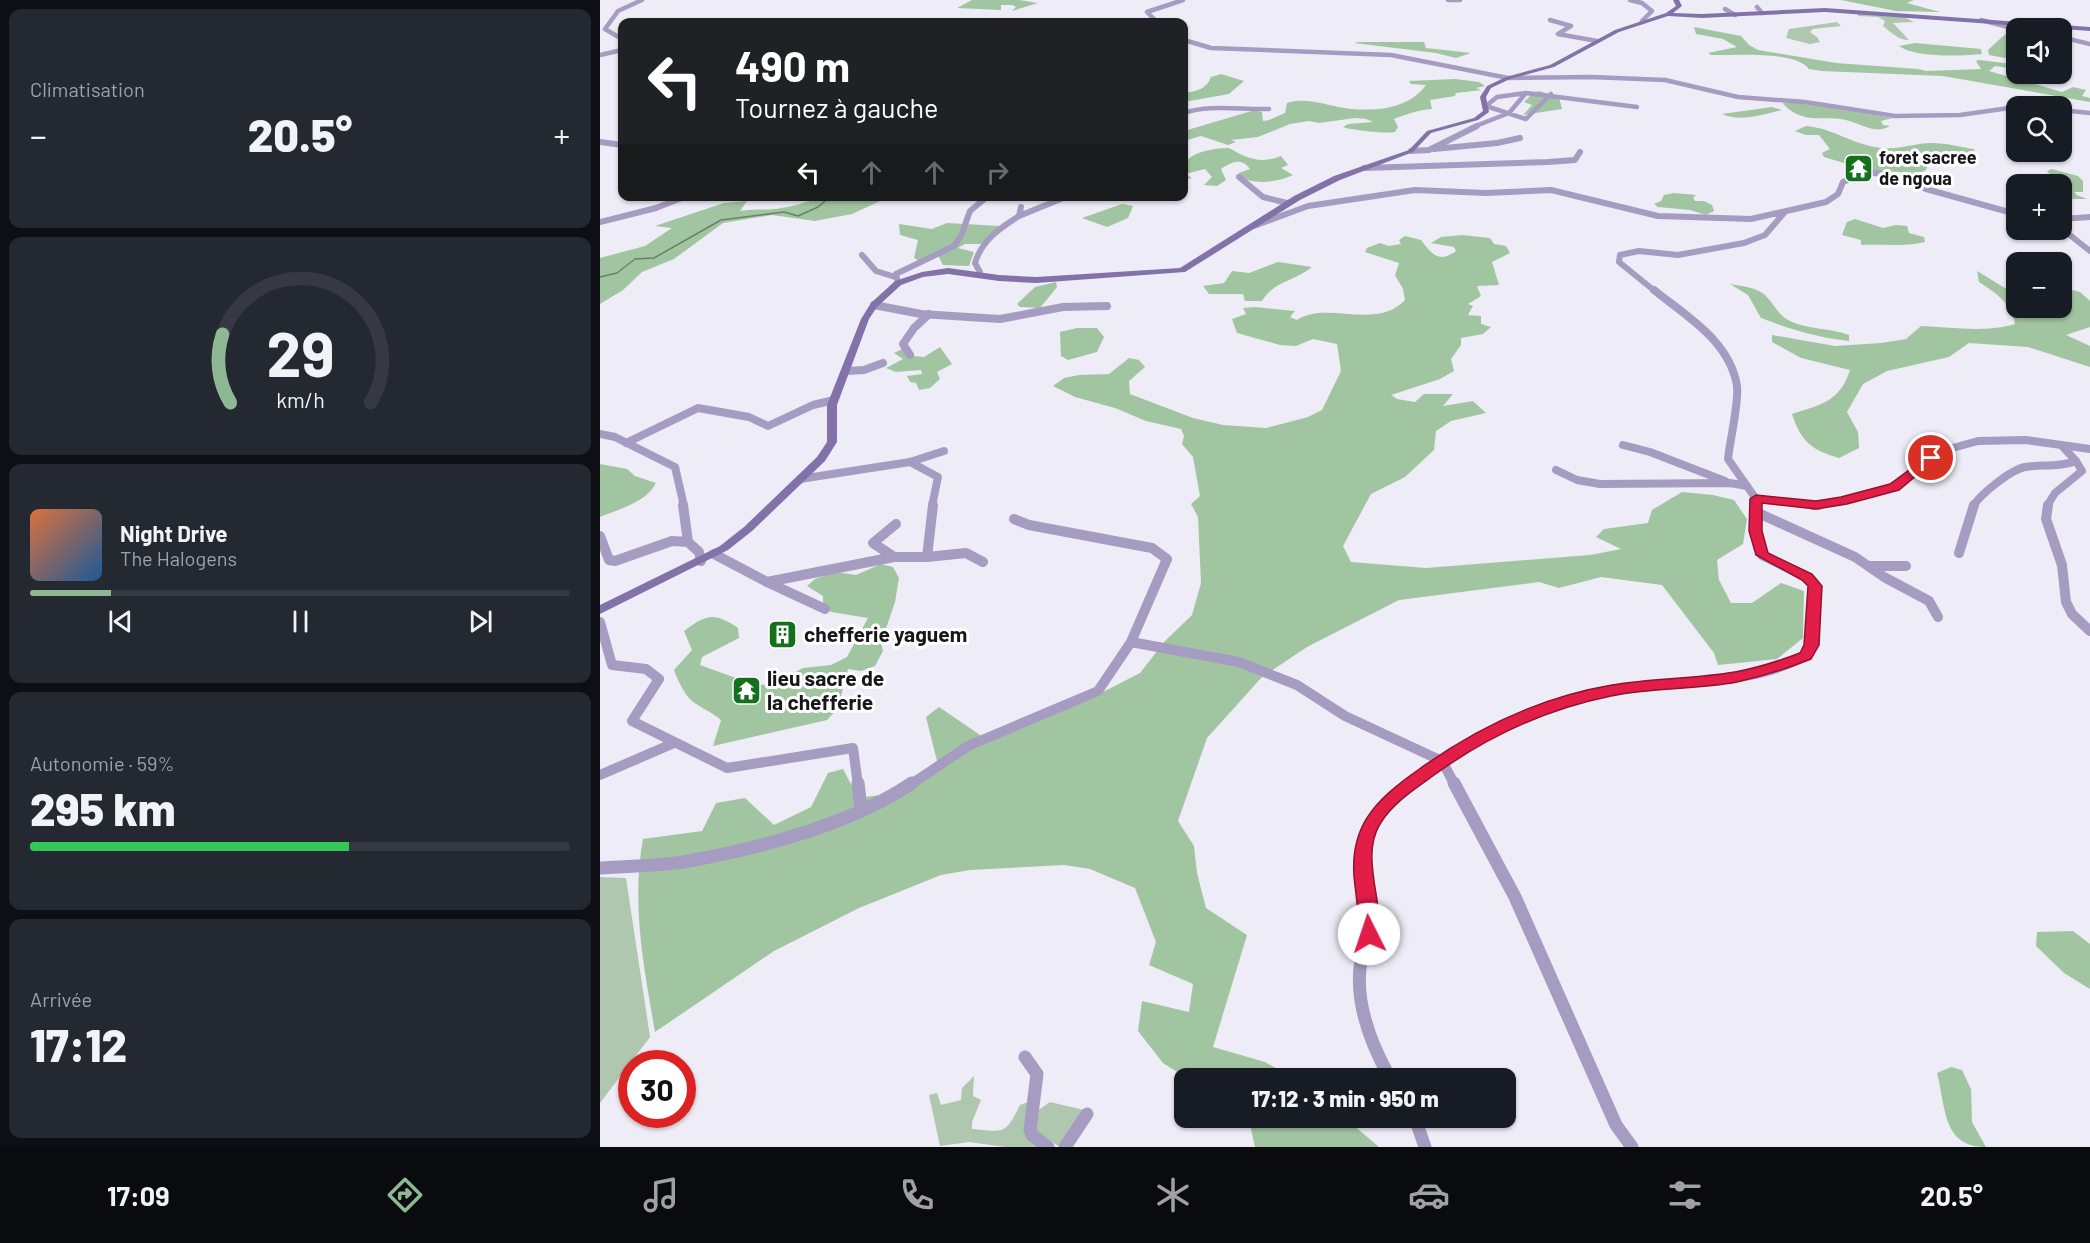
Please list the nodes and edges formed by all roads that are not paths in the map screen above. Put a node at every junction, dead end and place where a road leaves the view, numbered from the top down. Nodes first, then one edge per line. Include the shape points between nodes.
1 (642, 0) edge
2 (1183, 0) edge
3 (1448, 0) edge
4 (1460, 0) edge
5 (1630, 0) edge
6 (1676, 0) edge
7 (1757, 6) dead end
8 (1725, 9) dead end
9 (1762, 13) junction
10 (1668, 14) junction
11 (1735, 15) junction
12 (1152, 18) edge
13 (1550, 20) dead end
14 (1642, 21) junction
15 (1981, 21) junction
16 (2006, 27) edge
17 (2090, 29) edge
18 (618, 37) edge
19 (2072, 40) edge
20 (1188, 41) edge
21 (1597, 41) junction
22 (2090, 44) edge
23 (618, 51) edge
24 (600, 55) edge
25 (1508, 78) junction
26 (1526, 93) junction
27 (1551, 94) junction
28 (1486, 106) junction
29 (1637, 107) dead end
30 (2006, 108) edge
31 (1269, 109) dead end
32 (2072, 111) edge
33 (1188, 112) edge
34 (1509, 113) junction
35 (2090, 113) edge
36 (1520, 138) dead end
37 (600, 142) edge
38 (618, 144) edge
39 (1429, 150) junction
40 (1411, 151) junction
41 (1580, 152) dead end
42 (1364, 168) junction
43 (1239, 177) dead end
44 (674, 201) edge
45 (982, 201) edge
46 (1056, 201) edge
47 (1287, 203) junction
48 (1021, 207) dead end
49 (2006, 211) edge
50 (1784, 213) junction
51 (1019, 216) junction
52 (2090, 217) edge
53 (2072, 218) edge
54 (600, 222) edge
55 (1252, 227) junction
56 (2072, 237) edge
57 (2090, 251) edge
58 (862, 255) dead end
59 (979, 275) junction
60 (896, 280) junction
61 (874, 304) junction
62 (1107, 306) dead end
63 (929, 314) junction
64 (910, 355) dead end
65 (884, 363) dead end
66 (847, 370) junction
67 (834, 399) junction
68 (600, 434) edge
69 (626, 443) junction
70 (1623, 445) dead end
71 (2063, 447) junction
72 (2090, 449) edge
73 (944, 451) dead end
74 (2076, 461) junction
75 (910, 462) junction
76 (1556, 470) dead end
77 (800, 479) junction
78 (1730, 483) junction
79 (1747, 486) junction
80 (1756, 499) junction
81 (1756, 512) junction
82 (1014, 519) dead end
83 (896, 524) dead end
84 (600, 536) edge
85 (688, 542) junction
86 (714, 554) junction
87 (1959, 554) dead end
88 (927, 557) junction
89 (894, 558) junction
90 (609, 560) junction
91 (700, 561) junction
92 (983, 562) dead end
93 (1870, 566) junction
94 (1906, 566) dead end
95 (600, 568) edge
96 (767, 582) junction
97 (825, 609) dead end
98 (600, 610) edge
99 (1938, 617) dead end
100 (600, 622) edge
101 (2090, 631) edge
102 (1131, 642) junction
103 (674, 743) junction
104 (1442, 760) junction
105 (600, 775) edge
106 (861, 809) junction
107 (600, 868) edge
108 (1025, 1057) dead end
109 (1385, 1068) edge
110 (1088, 1114) dead end
111 (1418, 1128) edge
112 (1048, 1147) edge
113 (1065, 1147) edge
114 (1425, 1147) edge
115 (1632, 1147) edge

1 - 18 street via 618,11 606,27
2 - 12 street via 1147,12
3 - 4 street
5 - 14 street via 1652,11
6 - 10 main road via 1679,6
7 - 9 street
8 - 11 street
9 - 11 main road
9 - 15 main road via 1816,10
10 - 11 main road
10 - 14 main road
13 - 21 street via 1571,26 1558,34
14 - 21 main road
15 - 16 street
15 - 17 main road
19 - 22 street
20 - 25 street via 1211,48 1391,55
21 - 25 main road via 1552,66
23 - 24 street
25 - 28 main road via 1484,92
25 - 30 street via 1665,80 1738,97 1805,102 1895,116 1960,115
26 - 27 street
26 - 28 street via 1497,97
26 - 34 street
27 - 29 street
27 - 34 street via 1526,119
28 - 34 street
28 - 40 main road via 1486,112 1476,119 1424,135
31 - 33 street via 1200,107
32 - 35 street
34 - 39 street via 1465,130
36 - 39 street
37 - 38 street
39 - 40 street
40 - 42 main road
41 - 42 street via 1575,160 1490,167
42 - 47 main road
43 - 47 street via 1263,197
44 - 54 street
45 - 60 street via 970,212 954,246 901,271
46 - 51 street
47 - 55 main road
48 - 51 street
49 - 50 street via 1926,189 1902,178 1864,172 1843,182 1838,194 1826,202
50 - 55 street via 1744,220 1675,218 1551,190 1415,190 1308,206
50 - 79 street via 1768,232 1753,240 1690,254 1634,251 1619,258 1620,265 1718,341 1737,387 1728,459
51 - 59 street via 1001,227 979,251 975,263
52 - 53 street
55 - 59 main road via 1182,270 1036,280
56 - 57 street
58 - 60 street via 876,271
59 - 60 main road via 948,271
60 - 61 main road
61 - 63 street
61 - 66 main road
62 - 63 street via 1063,307 1000,319
63 - 64 street via 903,344
65 - 66 street via 864,370
66 - 67 main road
67 - 69 street via 768,426 749,417 698,408
67 - 77 main road via 832,442
68 - 69 street
69 - 85 street via 675,467
70 - 78 street
71 - 72 street
71 - 74 street
71 - 80 street via 2025,440 1978,441 1945,449 1894,487 1858,497 1816,505
73 - 75 street
74 - 87 street via 2055,468 2021,468 1979,496 1969,510
74 - 101 street via 2082,471 2055,492 2046,517 2061,562 2069,610
75 - 77 street
75 - 88 street via 938,477
76 - 78 street via 1577,480 1600,484
77 - 86 main road via 748,529
78 - 79 street
79 - 80 street
80 - 81 street
81 - 93 street
81 - 104 street via 1762,555 1807,577 1815,586 1812,645 1806,656 1736,677 1642,686 1580,698 1499,726
82 - 102 street via 1152,548 1167,559
83 - 89 street via 873,543
84 - 90 street
85 - 90 street via 672,541
85 - 91 street via 699,552
86 - 91 main road
86 - 96 street
88 - 89 street
88 - 92 street via 966,553
89 - 96 street
90 - 95 street
91 - 98 main road
93 - 94 street
93 - 99 street via 1929,601
96 - 97 street
100 - 103 street via 612,665 646,669 659,679 632,722
102 - 104 street via 1239,662 1297,685 1345,716
102 - 106 street via 1098,691 969,746 899,792
103 - 105 street
103 - 106 street via 727,768 853,747
104 - 109 street via 1382,808 1371,823 1363,852 1369,926 1360,968 1362,1000
104 - 115 street via 1515,897 1616,1125
106 - 107 street via 821,827 744,848 681,862
108 - 112 street via 1037,1074 1030,1130
110 - 113 street
111 - 114 street

